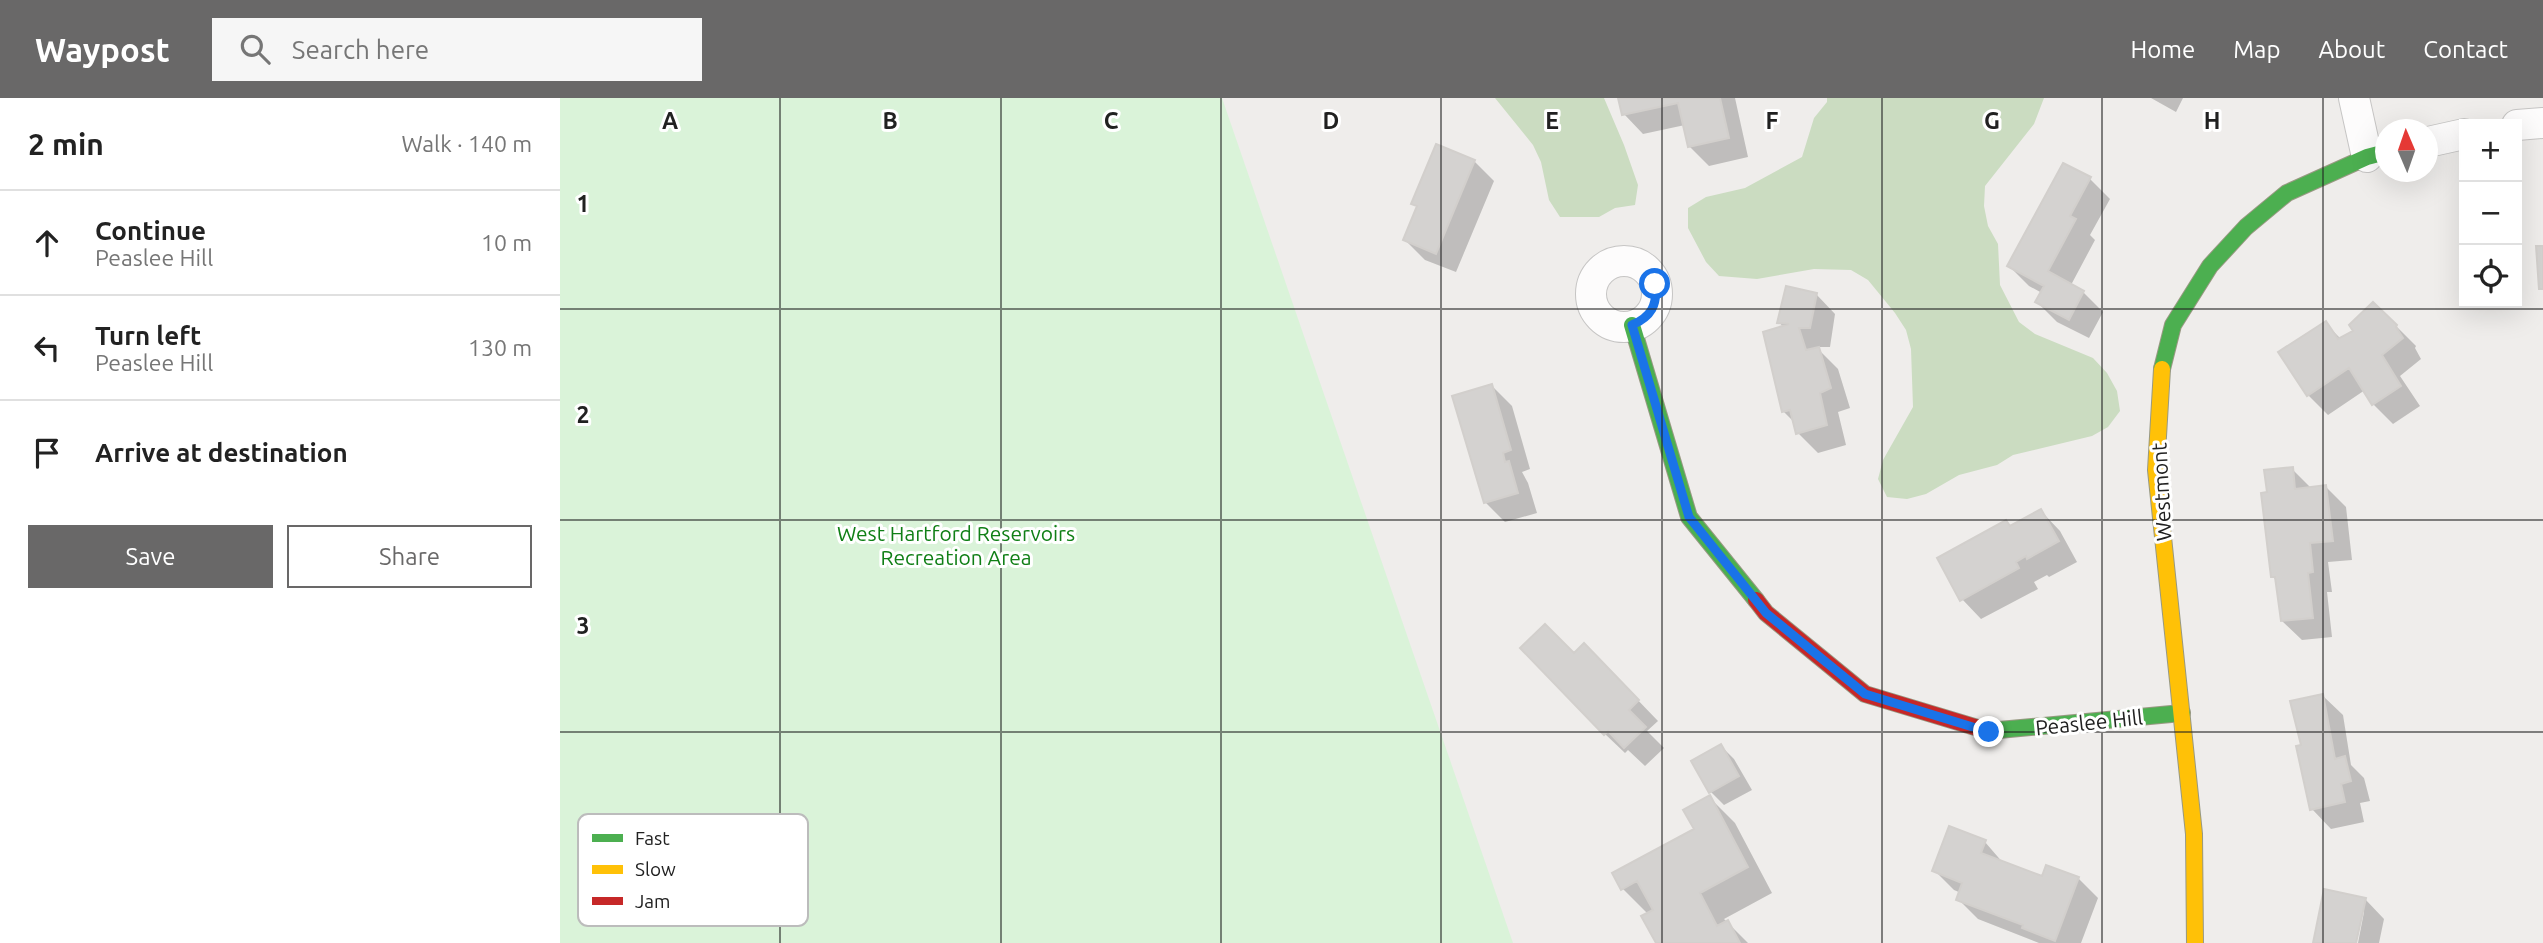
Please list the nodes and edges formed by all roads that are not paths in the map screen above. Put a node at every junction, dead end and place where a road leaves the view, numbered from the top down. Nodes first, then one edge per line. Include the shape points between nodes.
1 (2354, 98) edge
2 (2543, 123) edge
3 (2522, 125) edge
4 (2459, 135) edge
5 (2438, 140) edge
6 (2375, 152) edge
7 (2375, 155) edge
8 (1632, 325) dead end
9 (2182, 713) junction
10 (2195, 943) edge

1 - 6 street
2 - 3 street
4 - 5 street
7 - 9 street, Westmont via 2287,193 2246,227 2210,266 2173,325 2160,377 2156,470
8 - 9 street, Peaslee Hill via 1689,517 1766,613 1865,694 1989,732
9 - 10 street, Westmont via 2194,834

